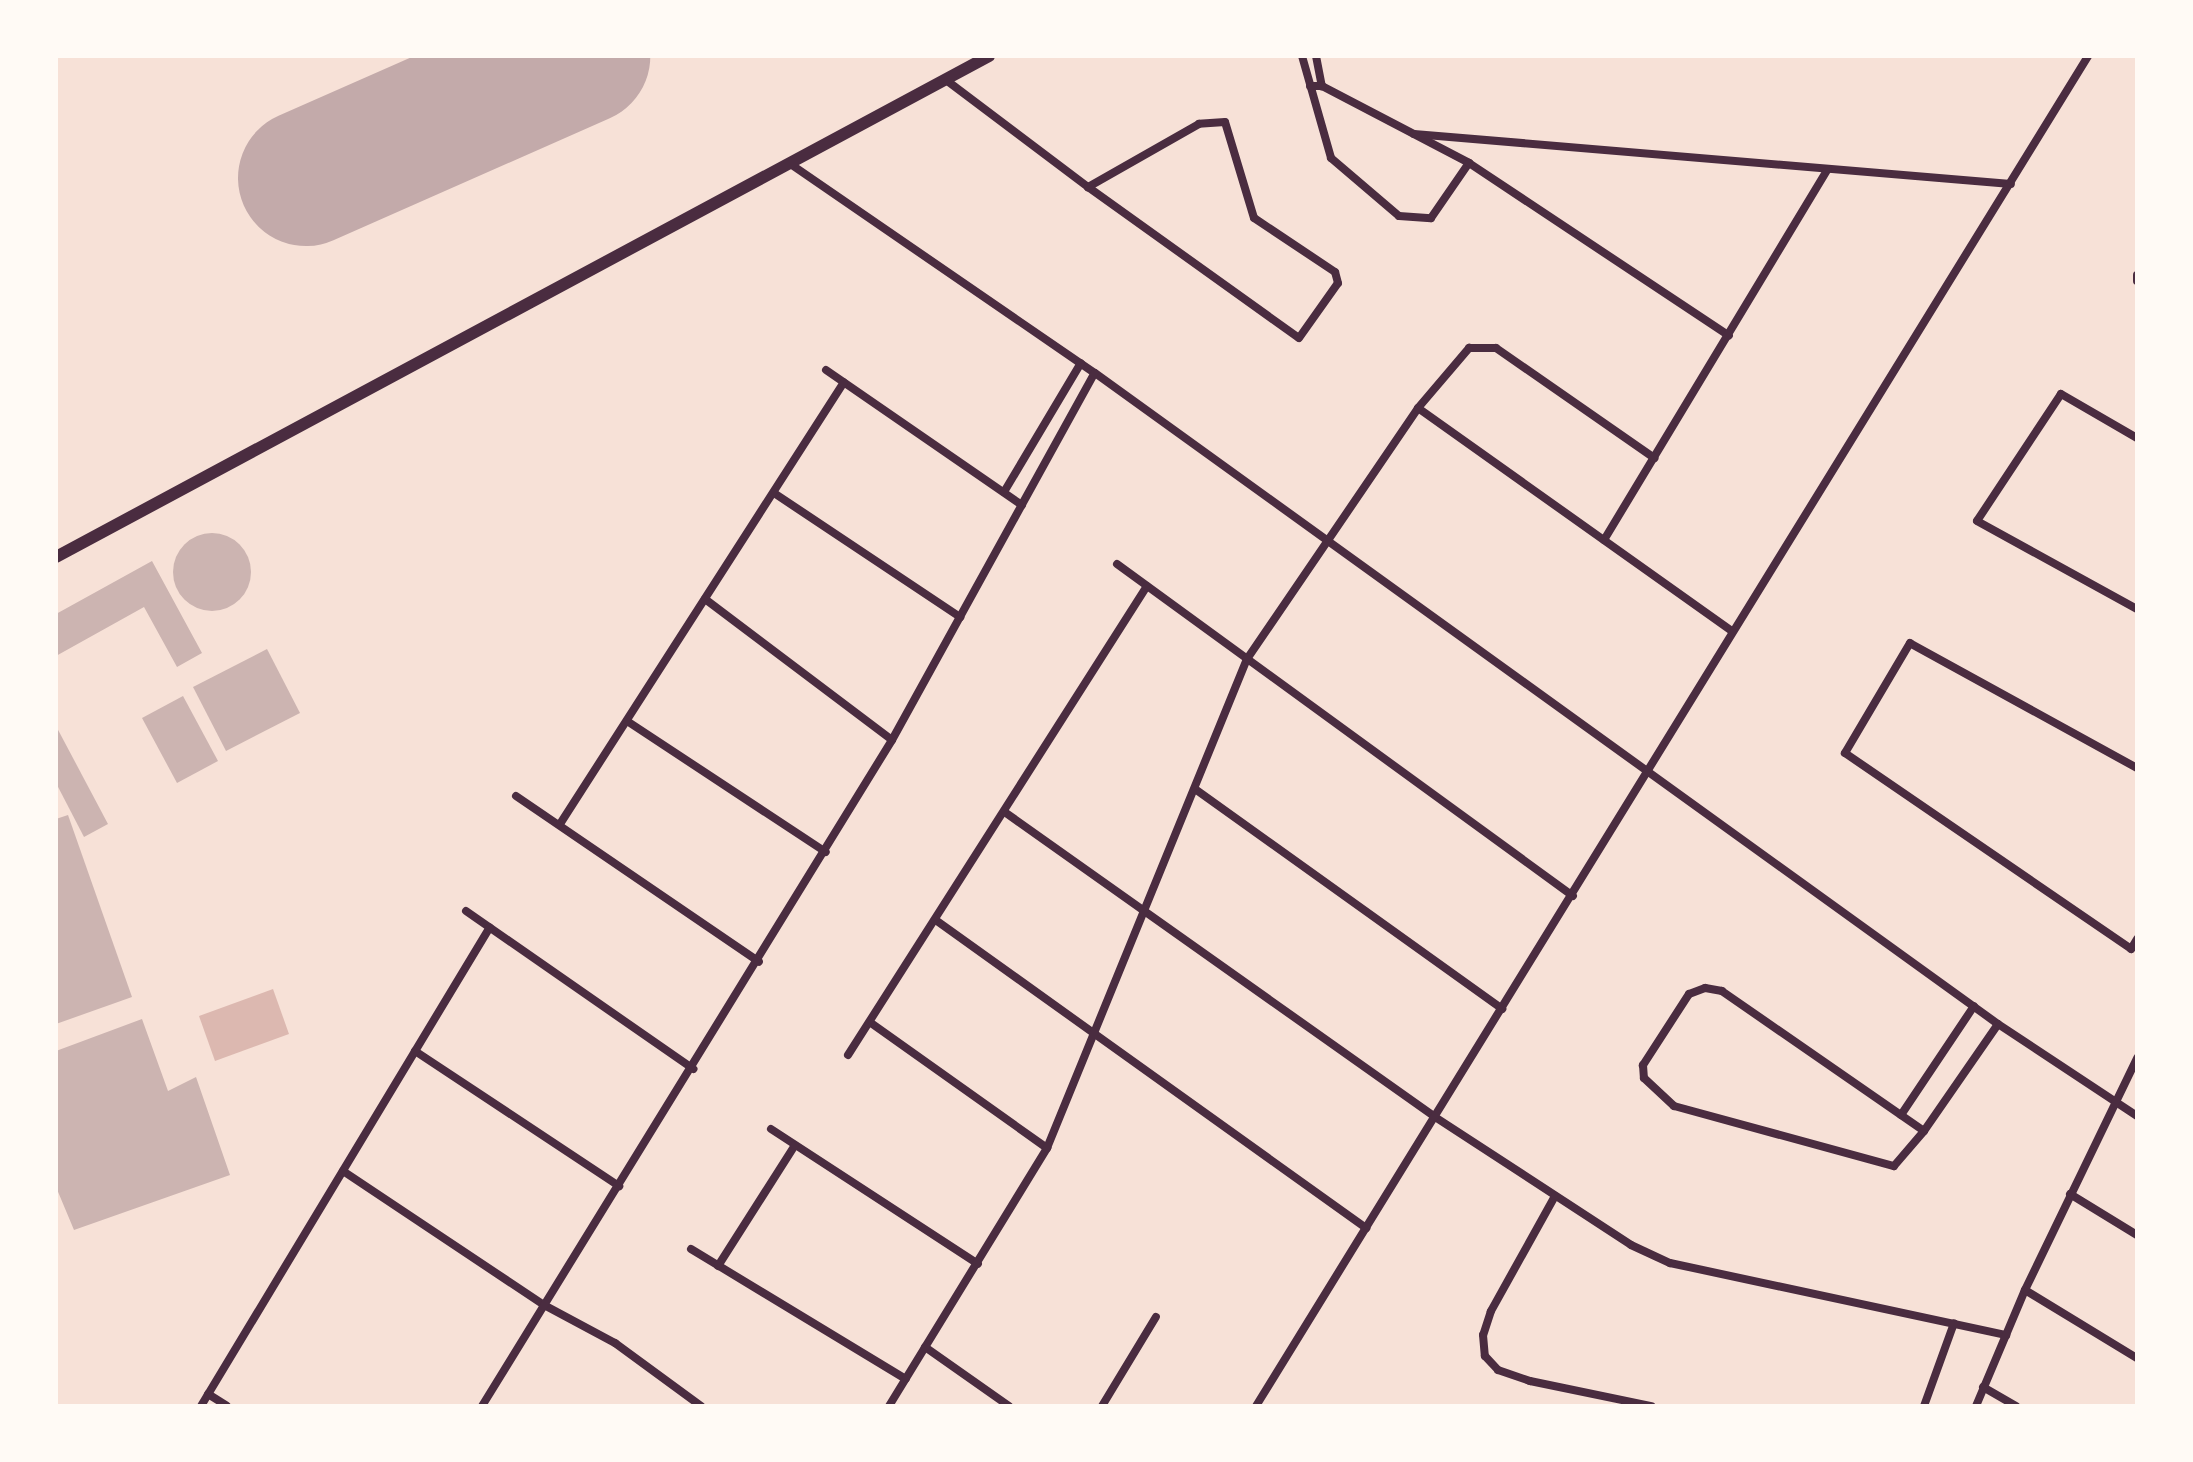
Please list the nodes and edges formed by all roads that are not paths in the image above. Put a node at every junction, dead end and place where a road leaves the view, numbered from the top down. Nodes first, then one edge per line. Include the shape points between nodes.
1 (989, 56) edge
2 (1302, 56) edge
3 (1316, 56) edge
4 (2088, 56) edge
5 (946, 80) junction
6 (1310, 86) junction
7 (1322, 86) junction
8 (1414, 134) junction
9 (789, 163) junction
10 (1469, 163) junction
11 (1828, 169) junction
12 (2011, 184) junction
13 (1088, 187) junction
14 (1729, 336) junction
15 (1081, 363) junction
16 (826, 370) dead end
17 (1095, 373) junction
18 (844, 382) junction
19 (1418, 408) junction
20 (2137, 438) edge
21 (1654, 458) junction
22 (1004, 492) junction
23 (774, 493) junction
24 (1022, 505) junction
25 (1327, 540) junction
26 (1604, 540) junction
27 (56, 557) edge
28 (1117, 564) dead end
29 (1147, 586) junction
30 (705, 599) junction
31 (2137, 609) edge
32 (960, 617) junction
33 (1732, 631) junction
34 (1247, 659) junction
35 (627, 721) junction
36 (892, 740) junction
37 (2137, 768) edge
38 (1650, 771) junction
39 (1195, 789) junction
40 (516, 796) dead end
41 (1006, 813) junction
42 (560, 824) junction
43 (826, 852) junction
44 (1573, 896) junction
45 (466, 911) dead end
46 (1145, 914) junction
47 (937, 921) junction
48 (490, 927) junction
49 (2137, 939) edge
50 (759, 962) junction
51 (1974, 1006) junction
52 (1502, 1009) junction
53 (871, 1023) junction
54 (1998, 1024) junction
55 (1096, 1037) junction
56 (415, 1051) junction
57 (848, 1055) dead end
58 (2137, 1058) edge
59 (693, 1069) junction
60 (2114, 1102) junction
61 (1901, 1115) junction
62 (2137, 1116) edge
63 (1435, 1117) junction
64 (771, 1129) dead end
65 (1924, 1131) junction
66 (795, 1145) junction
67 (1047, 1148) junction
68 (343, 1171) junction
69 (619, 1186) junction
70 (2070, 1194) junction
71 (1555, 1196) junction
72 (1366, 1228) junction
73 (2137, 1235) edge
74 (691, 1249) dead end
75 (978, 1264) junction
76 (718, 1266) junction
77 (2025, 1290) junction
78 (544, 1305) junction
79 (1156, 1317) dead end
80 (1954, 1323) junction
81 (2006, 1335) junction
82 (925, 1347) junction
83 (2137, 1358) edge
84 (906, 1379) junction
85 (1983, 1387) junction
86 (208, 1394) junction
87 (201, 1406) edge
88 (227, 1406) edge
89 (482, 1406) edge
90 (701, 1406) edge
91 (889, 1406) edge
92 (1009, 1406) edge
93 (1102, 1406) edge
94 (1256, 1406) edge
95 (1651, 1406) edge
96 (1924, 1406) edge
97 (1976, 1406) edge
98 (2016, 1406) edge

1 - 5 street
2 - 6 street
3 - 7 street
4 - 12 street
5 - 9 street
5 - 13 street
6 - 7 street
6 - 10 street via 1331,158 1399,216 1431,218
7 - 8 street
8 - 10 street
8 - 11 street
9 - 15 street
9 - 27 street
10 - 14 street
11 - 12 street
11 - 14 street
12 - 33 street
13 - 13 street via 1199,124 1225,122 1254,218 1335,272 1338,283 1299,338
14 - 21 street
15 - 17 street
15 - 22 street
16 - 18 street
17 - 24 street
17 - 25 street
18 - 22 street
18 - 23 street
19 - 21 street via 1469,348 1496,348
19 - 25 street
19 - 26 street
20 - 31 street via 2061,394 1977,521
21 - 26 street
22 - 24 street
23 - 30 street
23 - 32 street
24 - 32 street
25 - 34 street
25 - 38 street
26 - 33 street
28 - 29 street
29 - 34 street
29 - 41 street
30 - 35 street
30 - 36 street
32 - 36 street
33 - 38 street
34 - 39 street
34 - 44 street
35 - 42 street
35 - 43 street
36 - 43 street
37 - 49 street via 1910,643 1845,753 2131,949
38 - 44 street
38 - 51 street
39 - 46 street
39 - 52 street
40 - 42 street
41 - 46 street
41 - 47 street
42 - 50 street
43 - 50 street
44 - 52 street
45 - 48 street
46 - 55 street
46 - 63 street
47 - 53 street
47 - 55 street
48 - 56 street
48 - 59 street
50 - 59 street
51 - 54 street
51 - 61 street
52 - 63 street
53 - 57 street
53 - 67 street
54 - 60 street
54 - 65 street
55 - 67 street
55 - 72 street
56 - 68 street
56 - 69 street
58 - 60 street
59 - 69 street
60 - 62 street
60 - 70 street
61 - 65 street
61 - 65 street via 1722,991 1705,988 1689,994 1643,1065 1644,1078 1674,1106 1894,1166
63 - 71 street
63 - 72 street
64 - 66 street
66 - 75 street
66 - 76 street
67 - 75 street
68 - 78 street
68 - 86 street
69 - 78 street
70 - 73 street
70 - 77 street
71 - 80 street via 1631,1245 1670,1263
71 - 95 street via 1491,1311 1483,1335 1485,1356 1498,1370 1530,1381
72 - 94 street
74 - 76 street
75 - 82 street
76 - 84 street
77 - 81 street
77 - 83 street
78 - 89 street
78 - 90 street via 615,1343
79 - 93 street
80 - 81 street
80 - 96 street
81 - 85 street
82 - 84 street
82 - 92 street
84 - 91 street
85 - 97 street
85 - 98 street
86 - 87 street
86 - 88 street

